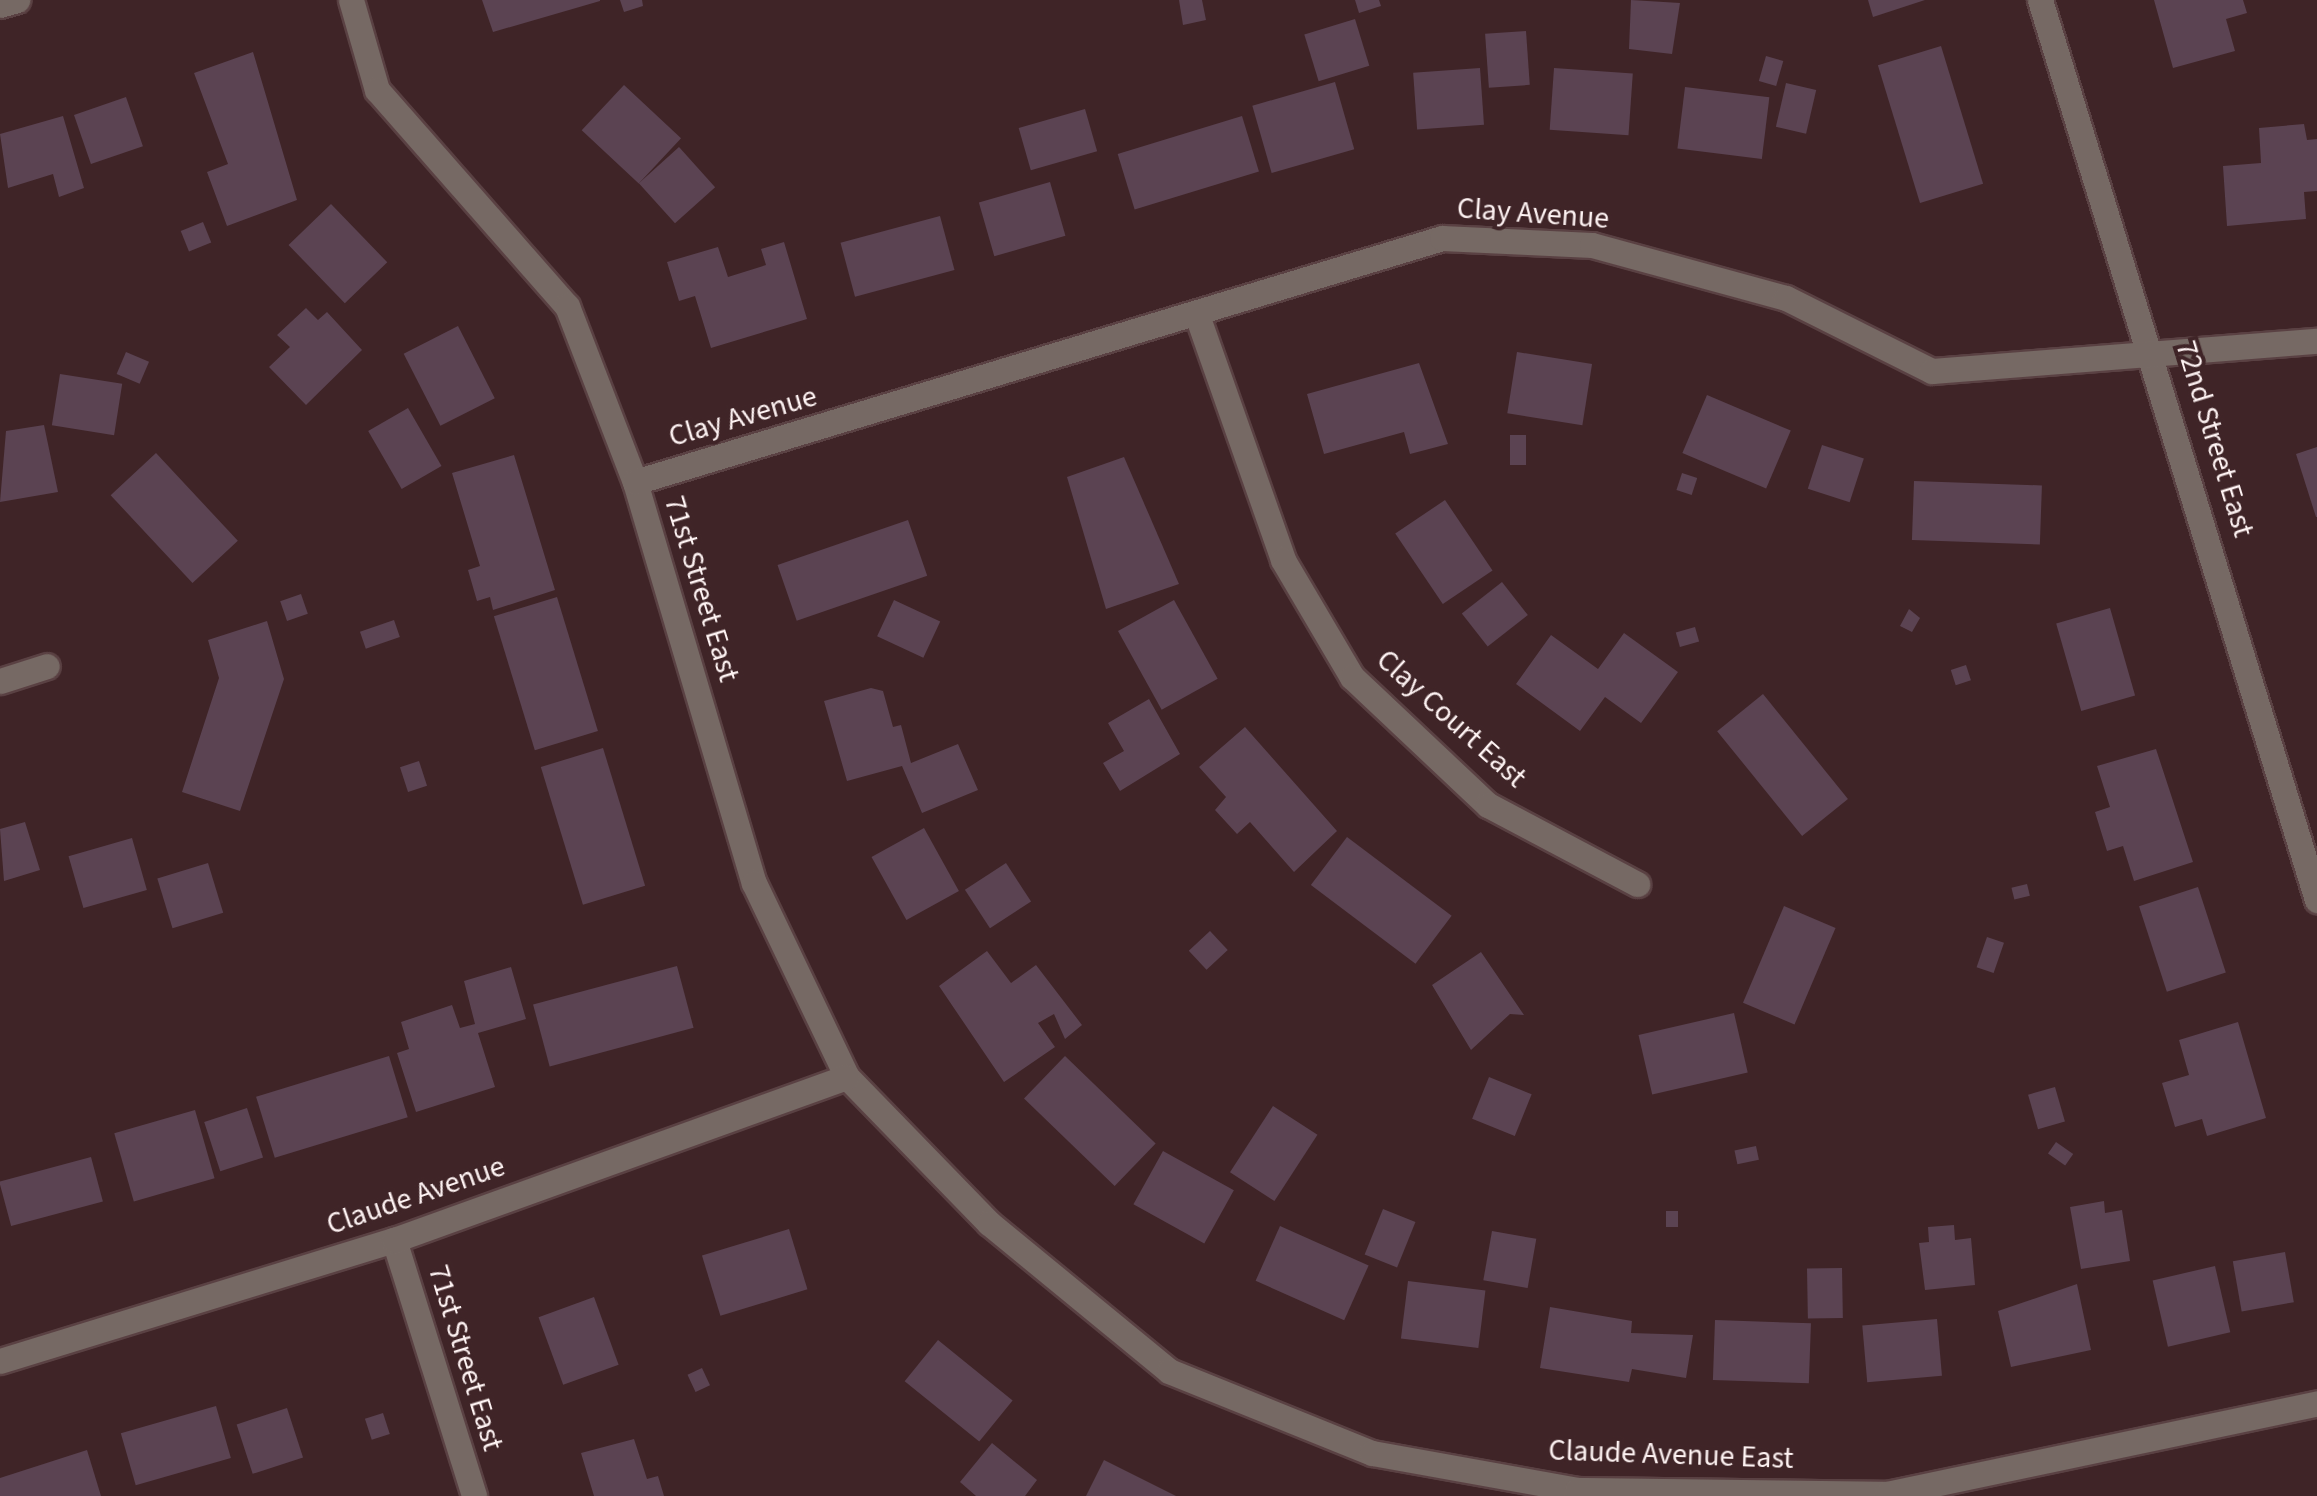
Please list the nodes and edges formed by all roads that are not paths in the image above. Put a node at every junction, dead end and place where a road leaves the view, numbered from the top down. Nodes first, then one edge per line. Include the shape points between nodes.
1 (17, 0) edge
2 (351, 0) edge
3 (2040, 0) edge
4 (0, 6) edge
5 (1198, 318) junction
6 (2317, 341) edge
7 (2154, 350) junction
8 (634, 482) junction
9 (47, 666) dead end
10 (0, 681) edge
11 (1637, 884) dead end
12 (2317, 900) edge
13 (847, 1077) junction
14 (394, 1240) junction
15 (0, 1361) edge
16 (2317, 1404) edge
17 (1888, 1495) edge
18 (474, 1496) edge

1 - 4 street
2 - 8 street, 71st Street East via 377,90 568,306
3 - 7 street, 72nd Street East
5 - 7 street, Clay Avenue via 1442,238 1592,245 1786,298 1932,371
5 - 8 street, Clay Avenue
5 - 11 street, Clay Court East via 1283,560 1352,677 1488,805
6 - 7 street, Clay Avenue
7 - 12 street, 72nd Street East
8 - 13 street, 71st Street East via 754,883
9 - 10 street
13 - 14 street, Claude Avenue
13 - 17 street, Claude Avenue East via 989,1223 1169,1372 1372,1454 1578,1490
14 - 15 street, Claude Avenue
14 - 18 street, 71st Street East
16 - 17 street, Claude Avenue East

